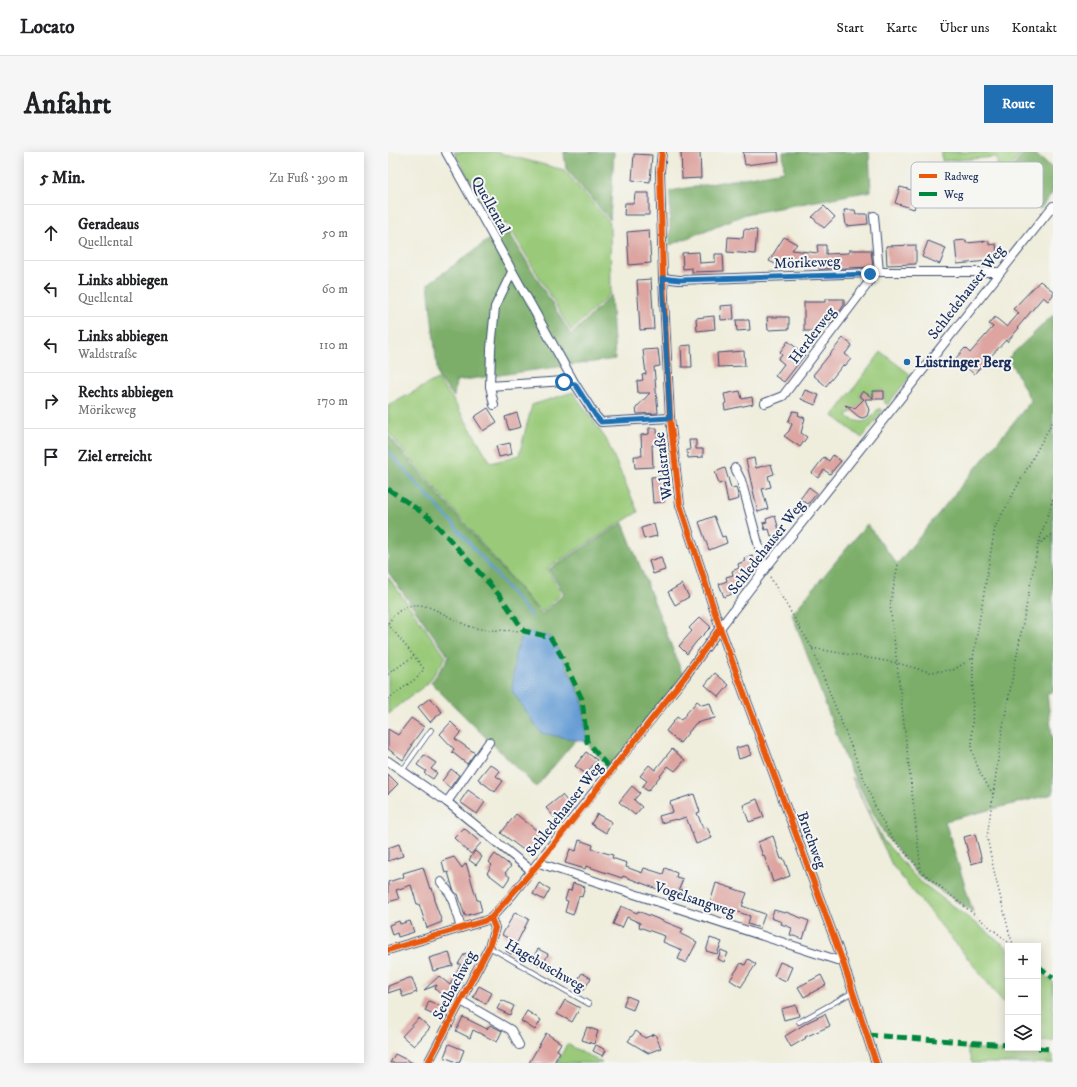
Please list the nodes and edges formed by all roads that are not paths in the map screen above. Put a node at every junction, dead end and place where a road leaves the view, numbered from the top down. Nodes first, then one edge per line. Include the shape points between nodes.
1 (446, 152) edge
2 (662, 152) edge
3 (1053, 206) edge
4 (874, 216) dead end
5 (512, 272) junction
6 (879, 272) junction
7 (1000, 272) junction
8 (870, 274) junction
9 (662, 278) junction
10 (575, 384) junction
11 (490, 386) junction
12 (765, 403) dead end
13 (494, 406) dead end
14 (670, 418) junction
15 (736, 468) dead end
16 (765, 569) junction
17 (720, 628) junction
18 (431, 730) dead end
19 (489, 742) dead end
20 (388, 761) edge
21 (402, 771) junction
22 (446, 802) junction
23 (539, 863) junction
24 (532, 871) junction
25 (441, 882) dead end
26 (491, 918) junction
27 (461, 928) junction
28 (489, 947) junction
29 (388, 949) edge
30 (843, 962) junction
31 (852, 992) junction
32 (461, 1001) junction
33 (589, 1004) dead end
34 (799, 1022) dead end
35 (519, 1045) dead end
36 (428, 1063) edge
37 (876, 1063) edge

1 - 5 street, Quellental
2 - 9 street, Waldstraße
3 - 7 street, Schledehauser Weg
4 - 6 street
5 - 10 street, Quellental
5 - 11 street via 495,307
6 - 7 street, Mörikeweg
6 - 8 street, Mörikeweg
7 - 16 street, Schledehauser Weg via 888,410
8 - 9 street, Mörikeweg via 679,280
8 - 12 street, Herderweg via 869,282 784,396
9 - 14 street, Waldstraße
10 - 11 street via 564,382
10 - 14 street, Quellental via 601,422
11 - 13 street
14 - 17 street, Waldstraße via 680,506
15 - 16 street via 742,480
16 - 17 street, Schledehauser Weg
17 - 23 street, Schledehauser Weg
17 - 30 street, Bruchweg
18 - 21 lane
19 - 22 street
20 - 21 street
21 - 22 street
22 - 24 street
23 - 24 street, Schledehauser Weg
23 - 30 street, Vogelsangweg
24 - 26 street, Schledehauser Weg
25 - 27 street via 452,896
26 - 27 street, Schledehauser Weg
26 - 28 street, Seelbachweg via 495,928
27 - 29 street, Schledehauser Weg
28 - 32 street, Seelbachweg
28 - 33 lane, Hagebuschweg
30 - 31 street, Bruchweg
31 - 34 lane
31 - 37 street, Bruchweg
32 - 35 street, Seelbachweg via 510,1030
32 - 36 street, Seelbachweg

